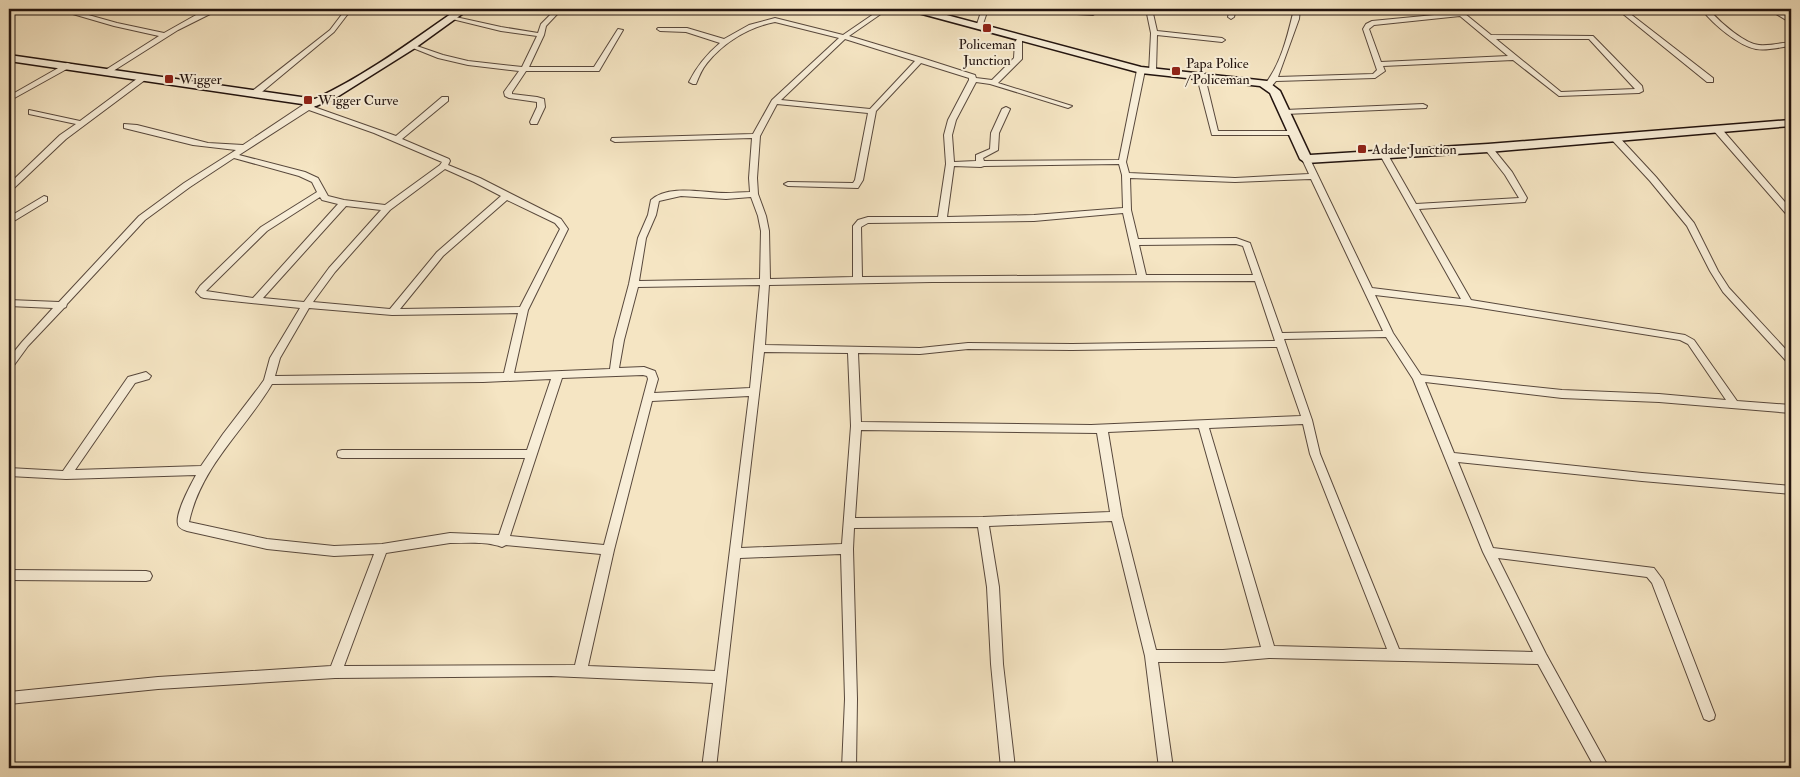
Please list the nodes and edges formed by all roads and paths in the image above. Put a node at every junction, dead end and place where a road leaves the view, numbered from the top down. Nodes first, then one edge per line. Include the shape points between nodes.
1 (61, 9) edge
2 (187, 9) edge
3 (217, 9) edge
4 (350, 9) edge
5 (464, 9) edge
6 (559, 9) edge
7 (885, 9) edge
8 (914, 9) edge
9 (985, 9) edge
10 (1057, 9) edge
11 (1149, 9) edge
12 (1233, 9) edge
13 (1297, 9) edge
14 (1620, 9) edge
15 (1724, 9) edge
16 (1771, 9) edge
17 (1458, 11) edge
18 (1093, 13) dead end
19 (201, 15) junction
20 (451, 18) junction
21 (1231, 18) dead end
22 (1791, 21) edge
23 (979, 27) junction
24 (620, 30) dead end
25 (660, 30) dead end
26 (1154, 33) junction
27 (166, 35) junction
28 (541, 35) junction
29 (844, 37) junction
30 (1491, 37) junction
31 (1020, 39) junction
32 (1222, 40) dead end
33 (725, 42) junction
34 (1791, 44) edge
35 (411, 46) junction
36 (9, 58) edge
37 (920, 58) junction
38 (1514, 58) junction
39 (1379, 64) junction
40 (70, 65) junction
41 (525, 68) junction
42 (1140, 70) junction
43 (110, 71) junction
44 (1152, 72) junction
45 (145, 77) junction
46 (1201, 77) junction
47 (973, 80) junction
48 (1710, 80) dead end
49 (693, 82) dead end
50 (993, 82) junction
51 (1271, 82) junction
52 (254, 94) junction
53 (9, 99) edge
54 (445, 99) dead end
55 (775, 102) junction
56 (311, 105) junction
57 (1068, 106) dead end
58 (1423, 106) dead end
59 (1006, 109) dead end
60 (872, 111) junction
61 (32, 112) dead end
62 (1285, 112) junction
63 (534, 122) dead end
64 (80, 123) junction
65 (1791, 123) edge
66 (127, 126) dead end
67 (1717, 130) junction
68 (1295, 133) junction
69 (756, 136) junction
70 (397, 138) junction
71 (1615, 138) junction
72 (616, 140) dead end
73 (246, 148) junction
74 (1488, 148) junction
75 (1384, 155) junction
76 (234, 156) junction
77 (1306, 159) junction
78 (1122, 162) junction
79 (950, 164) junction
80 (981, 165) junction
81 (444, 166) junction
82 (1126, 175) junction
83 (1313, 176) junction
84 (788, 184) dead end
85 (9, 188) edge
86 (321, 193) junction
87 (754, 194) junction
88 (506, 196) junction
89 (44, 199) dead end
90 (344, 203) junction
91 (1414, 207) junction
92 (387, 208) junction
93 (1127, 210) junction
94 (1791, 214) edge
95 (942, 220) junction
96 (9, 221) edge
97 (1134, 242) junction
98 (1142, 278) junction
99 (1259, 278) junction
100 (765, 281) junction
101 (858, 281) junction
102 (634, 284) junction
103 (1368, 291) junction
104 (255, 301) junction
105 (1468, 302) junction
106 (9, 304) edge
107 (63, 305) junction
108 (306, 305) junction
109 (522, 310) junction
110 (392, 312) junction
111 (1389, 334) junction
112 (1281, 340) junction
113 (760, 348) junction
114 (853, 350) junction
115 (1791, 361) edge
116 (9, 365) edge
117 (614, 372) junction
118 (558, 374) junction
119 (146, 376) dead end
120 (508, 376) junction
121 (1418, 378) junction
122 (269, 380) junction
123 (754, 392) junction
124 (648, 397) junction
125 (1734, 404) junction
126 (1791, 409) edge
127 (1307, 420) junction
128 (1203, 425) junction
129 (856, 426) junction
130 (1102, 428) junction
131 (342, 454) dead end
132 (530, 454) junction
133 (1450, 457) junction
134 (204, 470) junction
135 (9, 472) edge
136 (66, 475) junction
137 (1791, 490) edge
138 (1116, 516) junction
139 (984, 522) junction
140 (850, 524) junction
141 (502, 542) junction
142 (382, 549) junction
143 (848, 549) junction
144 (608, 550) junction
145 (1489, 552) junction
146 (735, 553) junction
147 (9, 575) edge
148 (146, 576) dead end
149 (1268, 652) junction
150 (1395, 654) junction
151 (1151, 656) junction
152 (1542, 658) junction
153 (335, 672) junction
154 (580, 672) junction
155 (720, 677) junction
156 (9, 698) edge
157 (1709, 715) dead end
158 (709, 768) edge
159 (849, 768) edge
160 (1008, 768) edge
161 (1166, 768) edge
162 (1602, 768) edge

1 - 27 street
2 - 19 street
3 - 19 street
4 - 52 street via 332,31
5 - 20 street
6 - 28 street via 543,25
7 - 29 street
8 - 23 street
9 - 23 street
10 - 18 street
11 - 26 street
12 - 21 street
13 - 51 street via 1289,45
14 - 48 street
15 - 34 street via 1706,12 1745,42 1762,47
16 - 22 street
17 - 30 street
17 - 39 street via 1368,25 1366,29
19 - 27 street
20 - 28 street
20 - 35 street
23 - 31 street
24 - 41 street via 596,69
25 - 33 street via 687,30
26 - 32 street
26 - 44 street
27 - 43 street
28 - 41 street
29 - 33 street via 775,20
29 - 37 street
29 - 55 street
30 - 38 street
30 - 38 street via 1591,37 1639,88 1638,91 1559,94
31 - 42 street
31 - 50 street via 1018,60
33 - 49 street via 700,66
35 - 41 street via 451,59
35 - 56 street via 333,95
36 - 40 street
37 - 47 street
37 - 60 street
38 - 39 street
39 - 51 street via 1381,71 1367,78
40 - 43 street
40 - 53 street
41 - 63 street via 508,92 509,96 540,101
42 - 44 street
42 - 78 street
43 - 45 street
44 - 46 street
45 - 52 street
45 - 64 street
46 - 51 street
46 - 68 street via 1215,133
47 - 50 street
47 - 79 street via 952,120 948,135
50 - 57 street
51 - 62 street
52 - 56 street
54 - 70 street
55 - 60 street
55 - 69 street
56 - 70 street
56 - 73 street
58 - 62 street
59 - 80 street via 995,133 994,150 979,157
60 - 84 street via 859,180 855,186
61 - 64 street
62 - 68 street
64 - 85 street
65 - 67 street
66 - 73 street via 204,144
67 - 71 street
67 - 94 street
68 - 77 street
69 - 72 street
69 - 87 street
70 - 81 street via 446,161
71 - 74 street
71 - 115 street via 1691,225 1726,290
73 - 76 street
74 - 75 street
74 - 91 street via 1509,174 1522,200
75 - 77 street
75 - 91 street
76 - 86 street via 302,174 315,180
76 - 107 street via 142,218
77 - 83 street
78 - 80 street
78 - 82 street
79 - 80 street
79 - 95 street
81 - 88 street
81 - 92 street
82 - 83 street via 1236,180
82 - 93 street
83 - 103 street
86 - 90 street via 325,198
86 - 104 street via 264,229 201,292
87 - 100 street via 765,231
87 - 102 street via 677,194 655,200 642,238
88 - 109 street via 558,220 564,229
88 - 110 street via 440,254
89 - 96 street
90 - 92 street
90 - 104 street
91 - 105 street
92 - 108 street
93 - 95 street via 1034,218
93 - 97 street
95 - 101 street via 861,222 858,226
97 - 98 street
97 - 99 street via 1244,242
98 - 99 street
98 - 101 street
99 - 112 street
100 - 101 street
100 - 102 street
100 - 113 street
102 - 117 street
103 - 105 street
103 - 111 street
104 - 108 street
105 - 125 street via 1682,336 1691,342
106 - 107 street
107 - 116 street
108 - 110 street
108 - 122 street via 275,358
109 - 110 street
109 - 120 street
111 - 112 street
111 - 121 street
112 - 114 street via 1267,346 968,346 920,351
112 - 127 street
113 - 114 street
113 - 123 street
114 - 129 street
117 - 118 street
117 - 124 street via 644,371 652,374
118 - 120 street
118 - 132 street
119 - 136 street via 132,380
120 - 122 street
121 - 125 street via 1562,394
121 - 133 street
122 - 134 street
123 - 124 street
123 - 146 street
124 - 144 street
125 - 126 street
127 - 128 street
127 - 150 street via 1315,454
128 - 130 street
128 - 149 street
129 - 130 street
129 - 140 street
130 - 138 street
131 - 132 street
132 - 141 street
133 - 137 street
133 - 145 street
134 - 136 street
134 - 142 street via 184,513 183,524 190,528 308,550
135 - 136 street
138 - 139 street
138 - 151 street
139 - 140 street
139 - 160 street via 993,587
140 - 143 street
141 - 142 street via 450,538
141 - 144 street
142 - 153 street
143 - 146 street
143 - 159 street
144 - 154 street
145 - 152 street
145 - 157 street via 1650,572 1657,580
146 - 155 street
147 - 148 street
149 - 150 street
149 - 151 street
150 - 152 street
151 - 161 street
152 - 162 street
153 - 154 street
153 - 156 street via 158,682
154 - 155 street
155 - 158 street

